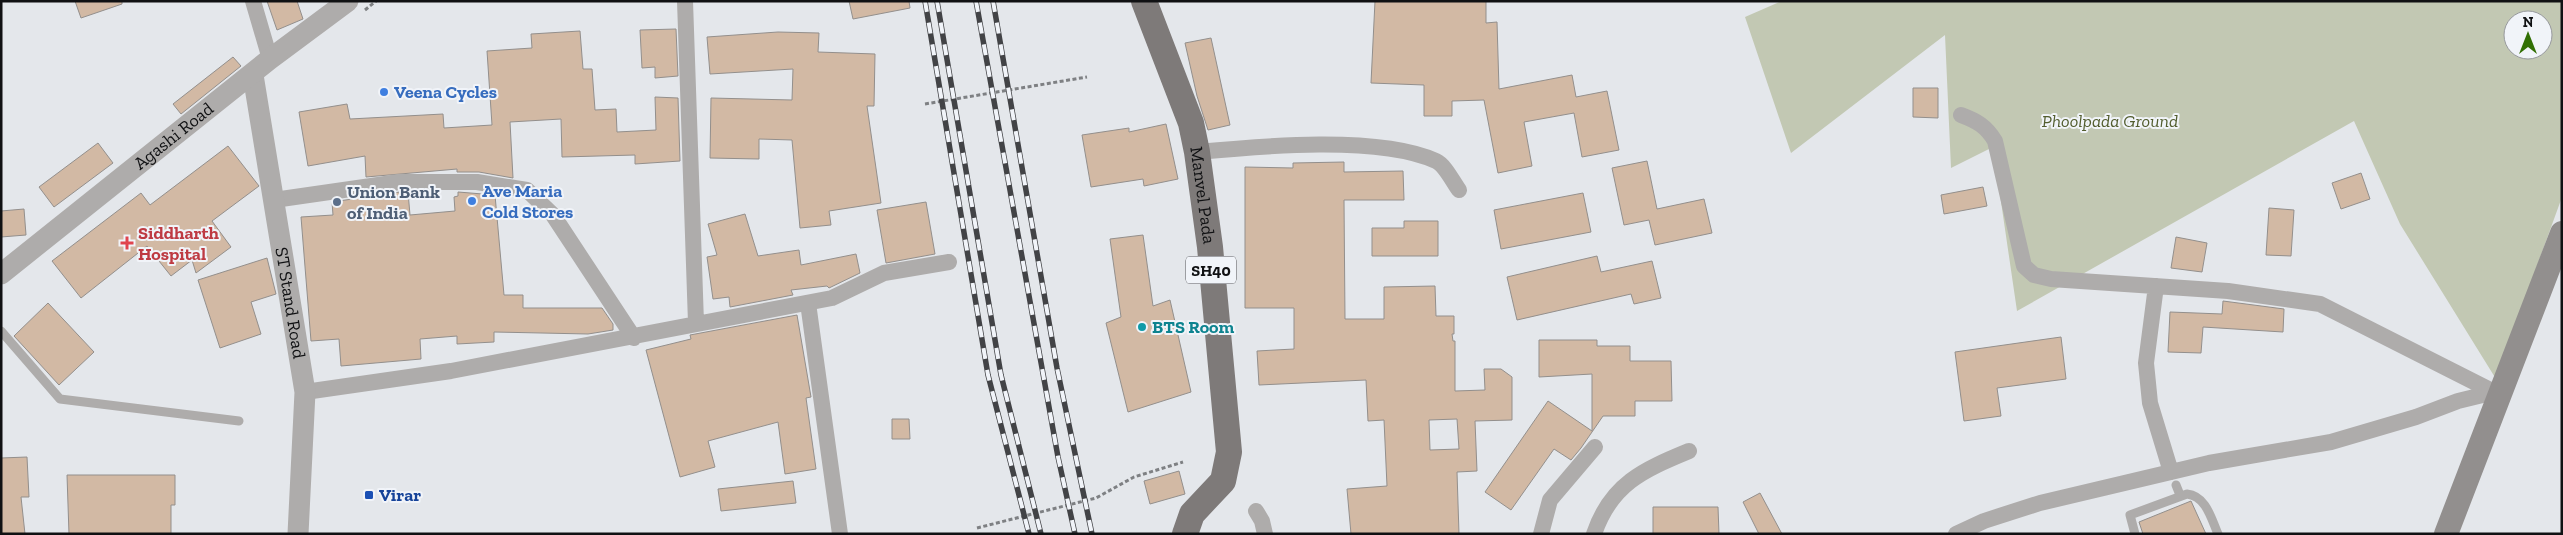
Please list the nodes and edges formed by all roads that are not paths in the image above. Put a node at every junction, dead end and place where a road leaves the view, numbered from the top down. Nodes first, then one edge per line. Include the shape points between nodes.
1 (253, 1) edge
2 (348, 1) edge
3 (685, 1) edge
4 (1144, 1) edge
5 (270, 60) junction
6 (253, 74) junction
7 (1961, 115) dead end
8 (1197, 152) junction
9 (1460, 190) dead end
10 (274, 200) junction
11 (2562, 232) edge
12 (2562, 260) edge
13 (949, 262) dead end
14 (1, 274) edge
15 (2156, 286) junction
16 (808, 302) junction
17 (696, 323) junction
18 (1, 331) edge
19 (634, 338) junction
20 (305, 392) junction
21 (2501, 392) junction
22 (239, 420) dead end
23 (1595, 447) dead end
24 (1689, 451) dead end
25 (2174, 479) junction
26 (2180, 495) junction
27 (1256, 511) dead end
28 (298, 534) edge
29 (840, 534) edge
30 (1184, 534) edge
31 (1265, 534) edge
32 (1541, 534) edge
33 (1594, 534) edge
34 (1956, 534) edge
35 (2135, 534) edge
36 (2218, 534) edge
37 (2446, 534) edge
38 (2460, 534) edge

1 - 5 street
2 - 5 street, Agashi Road
3 - 17 street
4 - 8 main road, Manvel Pada / SH40 via 1191,123
5 - 6 street, Agashi Road
6 - 10 street, ST Stand Road
6 - 14 street, Agashi Road
7 - 15 street via 1978,121 1995,141 2024,266 2034,275
8 - 9 street via 1324,146 1396,149 1438,162
8 - 30 main road, Manvel Pada / SH40 via 1210,247 1229,452 1223,481 1192,514
10 - 19 street via 399,182 477,182 527,190 553,215
10 - 20 street, ST Stand Road
11 - 21 main road
12 - 21 main road
13 - 16 street via 884,273 832,298
15 - 21 street via 2228,291 2320,304
15 - 25 street via 2146,363 2150,402
16 - 17 street
16 - 29 street
17 - 19 street
18 - 22 lane via 60,399
19 - 20 street via 452,371
20 - 28 street, ST Stand Road
21 - 25 street via 2458,401 2331,442
21 - 37 main road
21 - 38 main road
23 - 32 street via 1550,500
24 - 33 street via 1650,467 1627,481 1605,511
25 - 26 lane
25 - 34 street via 2040,503 1984,521
26 - 35 lane via 2130,516
26 - 36 lane via 2194,494 2200,498
27 - 31 street

